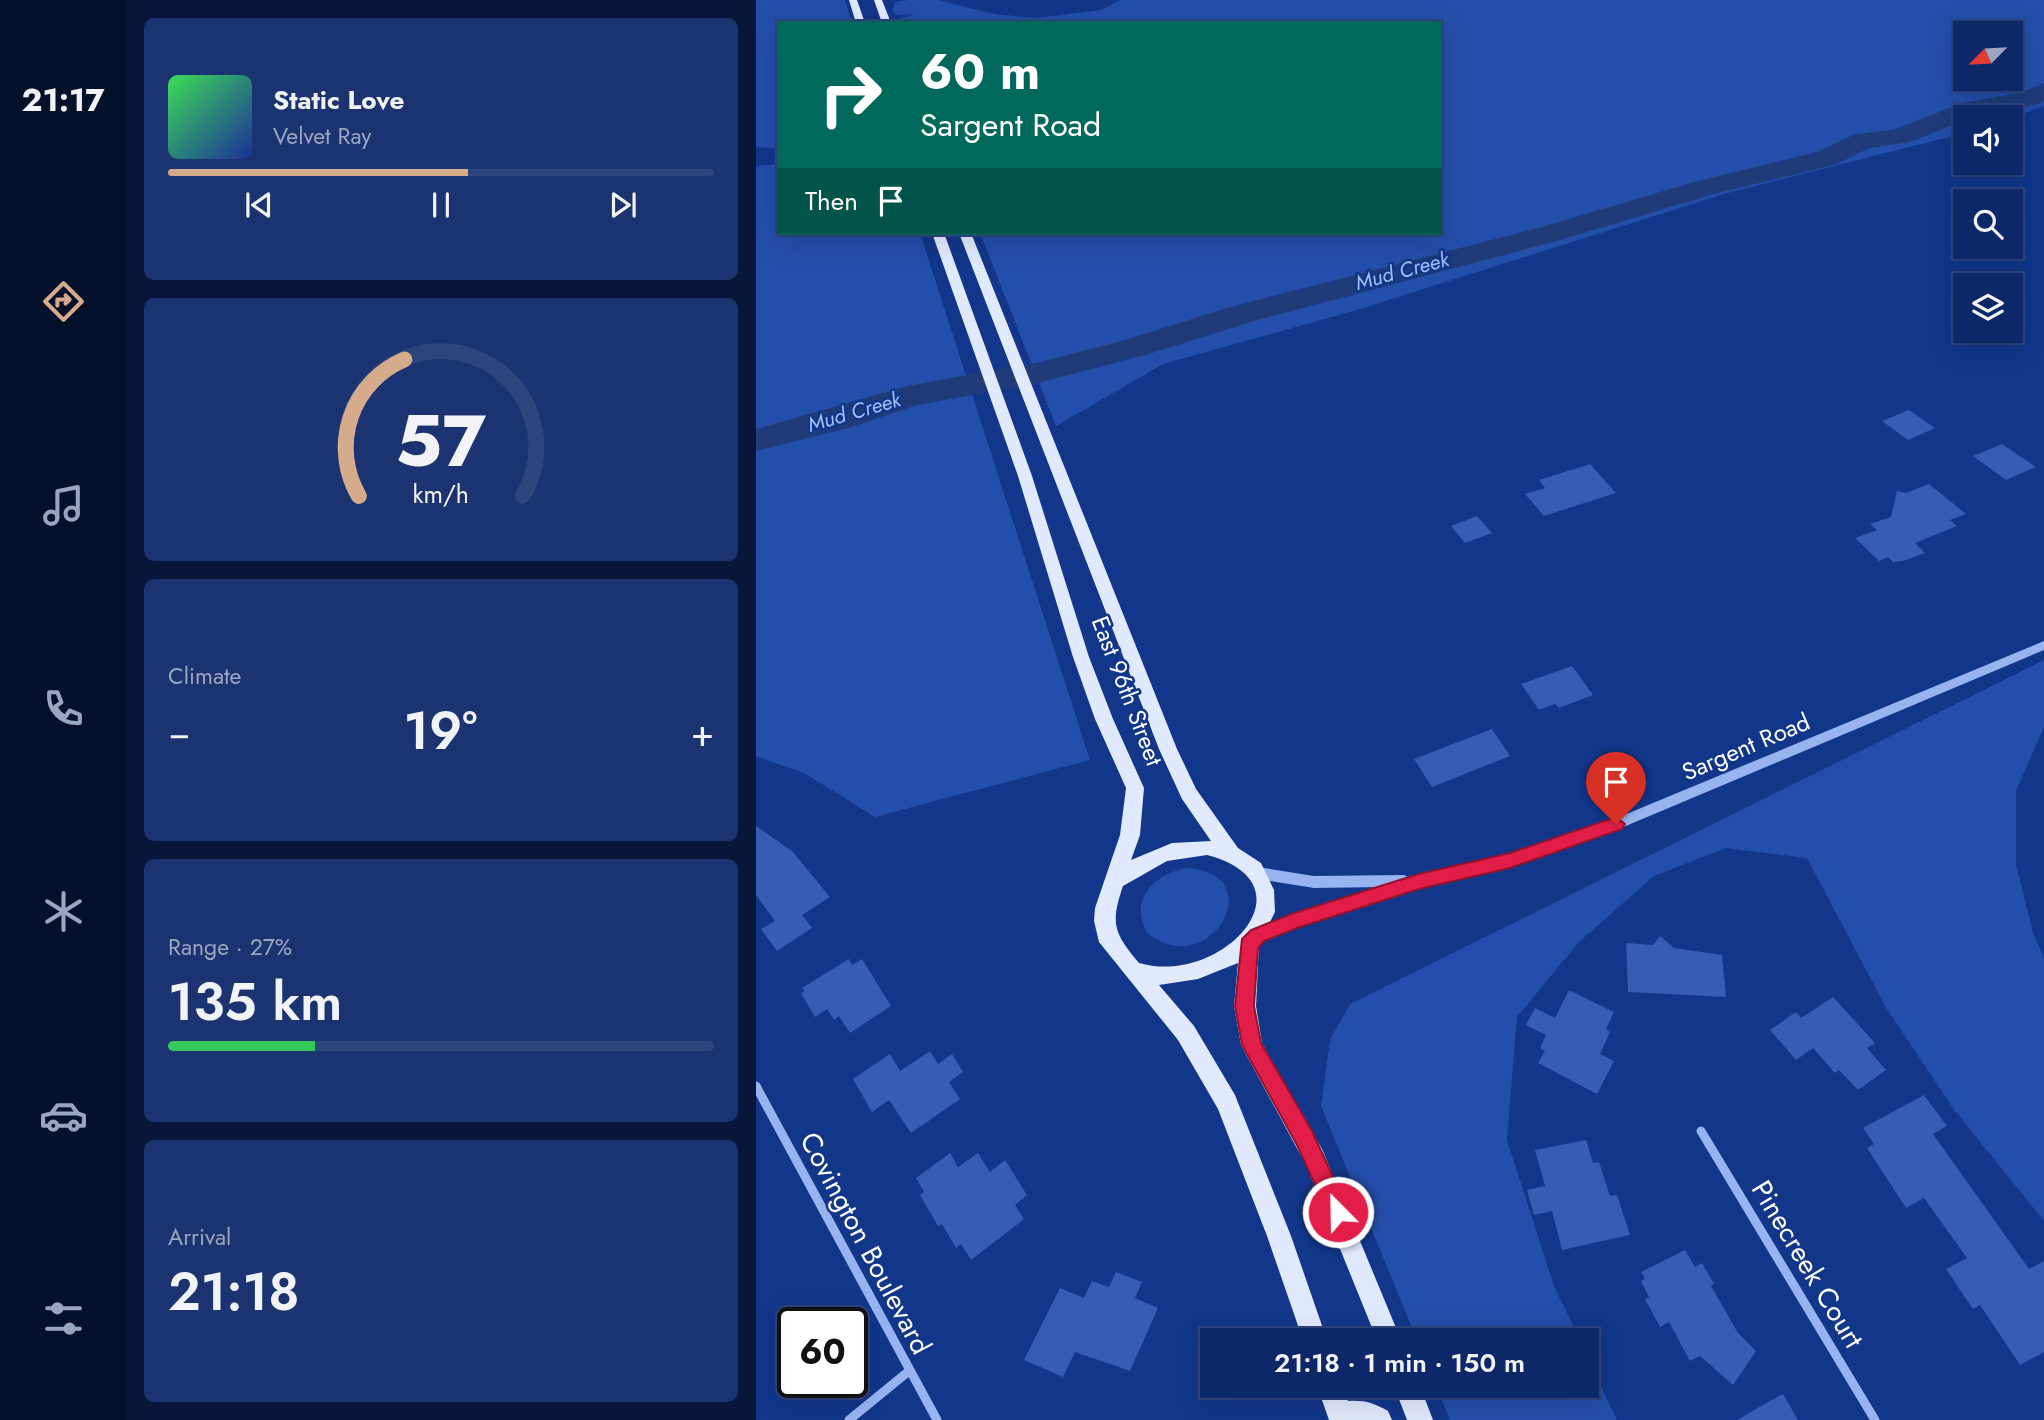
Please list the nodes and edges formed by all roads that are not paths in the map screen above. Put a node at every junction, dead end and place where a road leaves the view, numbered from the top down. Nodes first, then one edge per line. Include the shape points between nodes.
1 (853, 0) edge
2 (878, 0) edge
3 (860, 21) edge
4 (886, 21) edge
5 (939, 235) edge
6 (966, 235) edge
7 (2044, 645) edge
8 (1231, 853) junction
9 (1258, 873) junction
10 (1115, 880) junction
11 (1419, 881) junction
12 (1253, 940) junction
13 (1131, 969) junction
14 (756, 1086) edge
15 (1701, 1131) dead end
16 (1311, 1328) edge
17 (1384, 1328) edge
18 (909, 1371) junction
19 (1333, 1398) edge
20 (1412, 1398) edge
21 (1337, 1418) edge
22 (849, 1420) edge
23 (937, 1420) edge
24 (1379, 1420) edge
25 (1420, 1420) edge
26 (1875, 1420) edge

1 - 3 main road
2 - 4 main road
5 - 10 main road, East 96th Street via 1007,421 1071,628 1135,788 1133,824
6 - 8 main road, East 96th Street via 1175,766
7 - 11 street, Sargent Road via 1640,816 1510,860
8 - 9 main road
8 - 10 main road via 1173,851
9 - 11 street, Sargent Road via 1314,883
9 - 12 main road via 1266,900
10 - 13 main road, East 96th Street via 1105,908 1106,932
11 - 12 street, Sargent Road
12 - 13 main road via 1219,963 1169,977 1152,977
12 - 17 main road via 1245,1006 1252,1045 1314,1157
13 - 16 main road, East 96th Street via 1186,1033 1227,1103
14 - 18 street, Covington Boulevard
15 - 26 street, Pinecreek Court
18 - 22 street
18 - 23 street, Covington Boulevard
19 - 21 main road
20 - 25 main road
21 - 24 main road via 1365,1413

